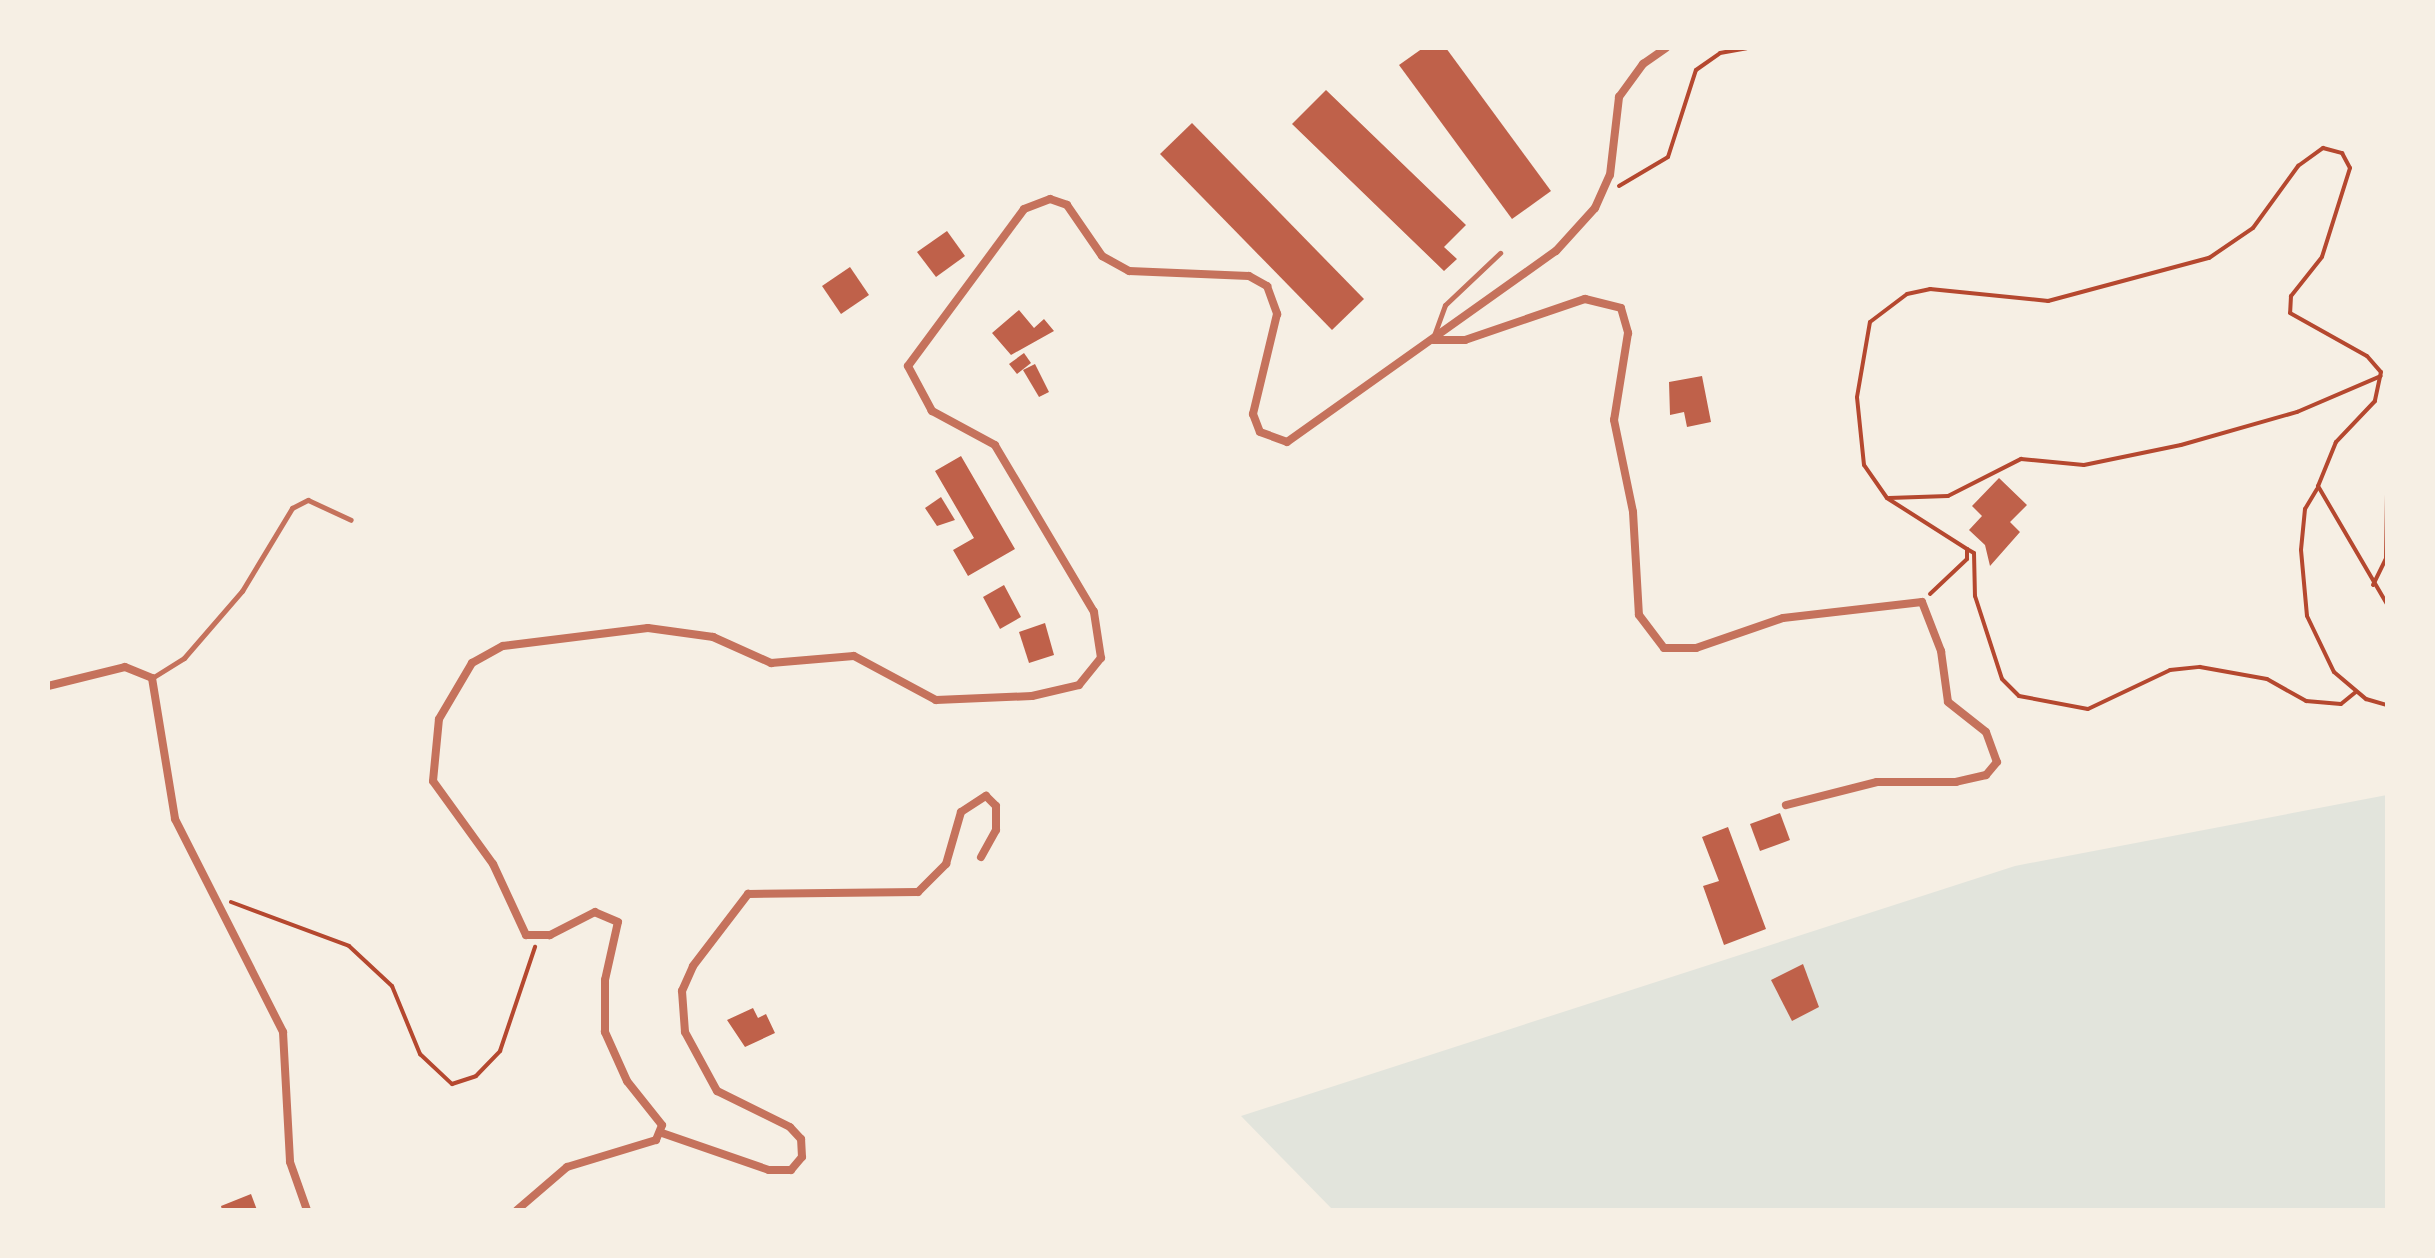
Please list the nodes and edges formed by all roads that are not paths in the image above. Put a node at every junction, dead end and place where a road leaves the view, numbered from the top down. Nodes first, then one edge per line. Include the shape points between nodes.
1 (1666, 48) edge
2 (1500, 253) dead end
3 (1433, 340) junction
4 (351, 520) dead end
5 (152, 678) junction
6 (48, 686) edge
7 (1786, 805) dead end
8 (981, 857) dead end
9 (662, 1133) junction
10 (307, 1210) edge
11 (517, 1210) edge

1 - 3 street via 1643,64 1619,97 1616,155 1602,193 1556,251
2 - 3 lane via 1445,305
3 - 7 street via 1465,340 1585,299 1621,308 1628,333 1614,420 1633,512 1639,615 1664,648 1696,648 1783,618 1922,602 1941,651 1948,702 1986,732 1997,762 1986,775 1956,782 1877,782
3 - 9 street via 1297,439 1268,439 1253,414 1277,314 1267,286 1249,276 1114,266 1067,205 1040,200 1024,209 911,352 918,395 932,411 989,439 1094,612 1096,672 1062,691 936,700 854,656 771,663 680,629 613,629 484,653 453,688 439,719 433,781 493,864 526,935 538,937 595,912 618,922 605,980 605,1032
4 - 5 lane via 308,500 292,508 242,591 184,658
5 - 6 street via 135,668 112,668
5 - 10 street via 175,819 283,1032 290,1162
8 - 9 street via 996,830 996,806 986,796 961,812 946,864 918,892 748,894 693,966 682,991 685,1032 717,1091 790,1127 801,1139 802,1157 791,1170 769,1170
9 - 11 street via 567,1167

